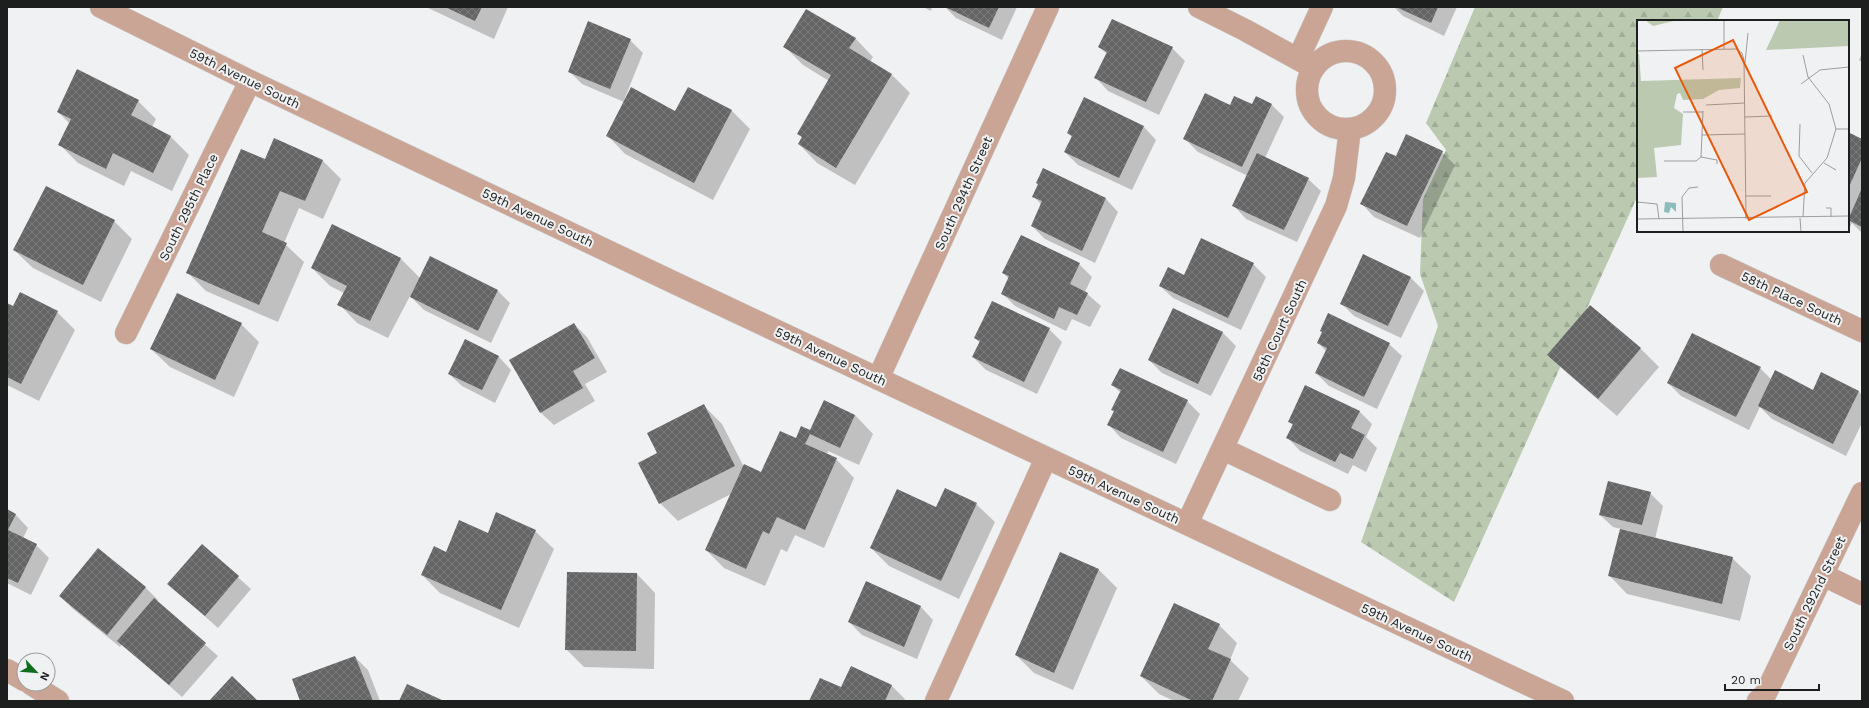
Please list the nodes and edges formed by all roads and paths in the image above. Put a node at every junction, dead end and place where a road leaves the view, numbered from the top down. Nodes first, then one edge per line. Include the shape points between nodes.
1 (100, 7) edge
2 (1048, 7) edge
3 (1199, 7) edge
4 (1322, 7) edge
5 (1306, 64) junction
6 (250, 80) junction
7 (1350, 129) junction
8 (1721, 265) dead end
9 (1862, 331) edge
10 (126, 334) dead end
11 (878, 379) junction
12 (1223, 449) junction
13 (1046, 458) junction
14 (1862, 493) edge
15 (1330, 500) dead end
16 (1187, 524) junction
17 (1823, 575) junction
18 (1862, 594) edge
19 (7, 670) edge
20 (16, 675) edge
21 (44, 692) edge
22 (1762, 697) edge
23 (1558, 700) edge
24 (58, 701) edge
25 (936, 701) edge

1 - 6 street, 59th Avenue South
2 - 11 street, South 294th Street
3 - 5 street
4 - 5 street
5 - 7 street via 1310,106 1326,124 1338,129
5 - 7 street via 1349,51 1362,54 1373,61 1381,72 1385,98 1380,110 1362,126
6 - 10 street, South 295th Place
6 - 11 street, 59th Avenue South
7 - 12 street, 58th Court South via 1344,178 1336,206
8 - 9 street, 58th Place South
11 - 13 street, 59th Avenue South
12 - 15 street
12 - 16 street, 58th Court South
13 - 16 street, 59th Avenue South
13 - 25 street
14 - 17 street, South 292nd Street
16 - 23 street, 59th Avenue South
17 - 18 street
17 - 22 street, South 292nd Street
19 - 20 street
21 - 24 street

